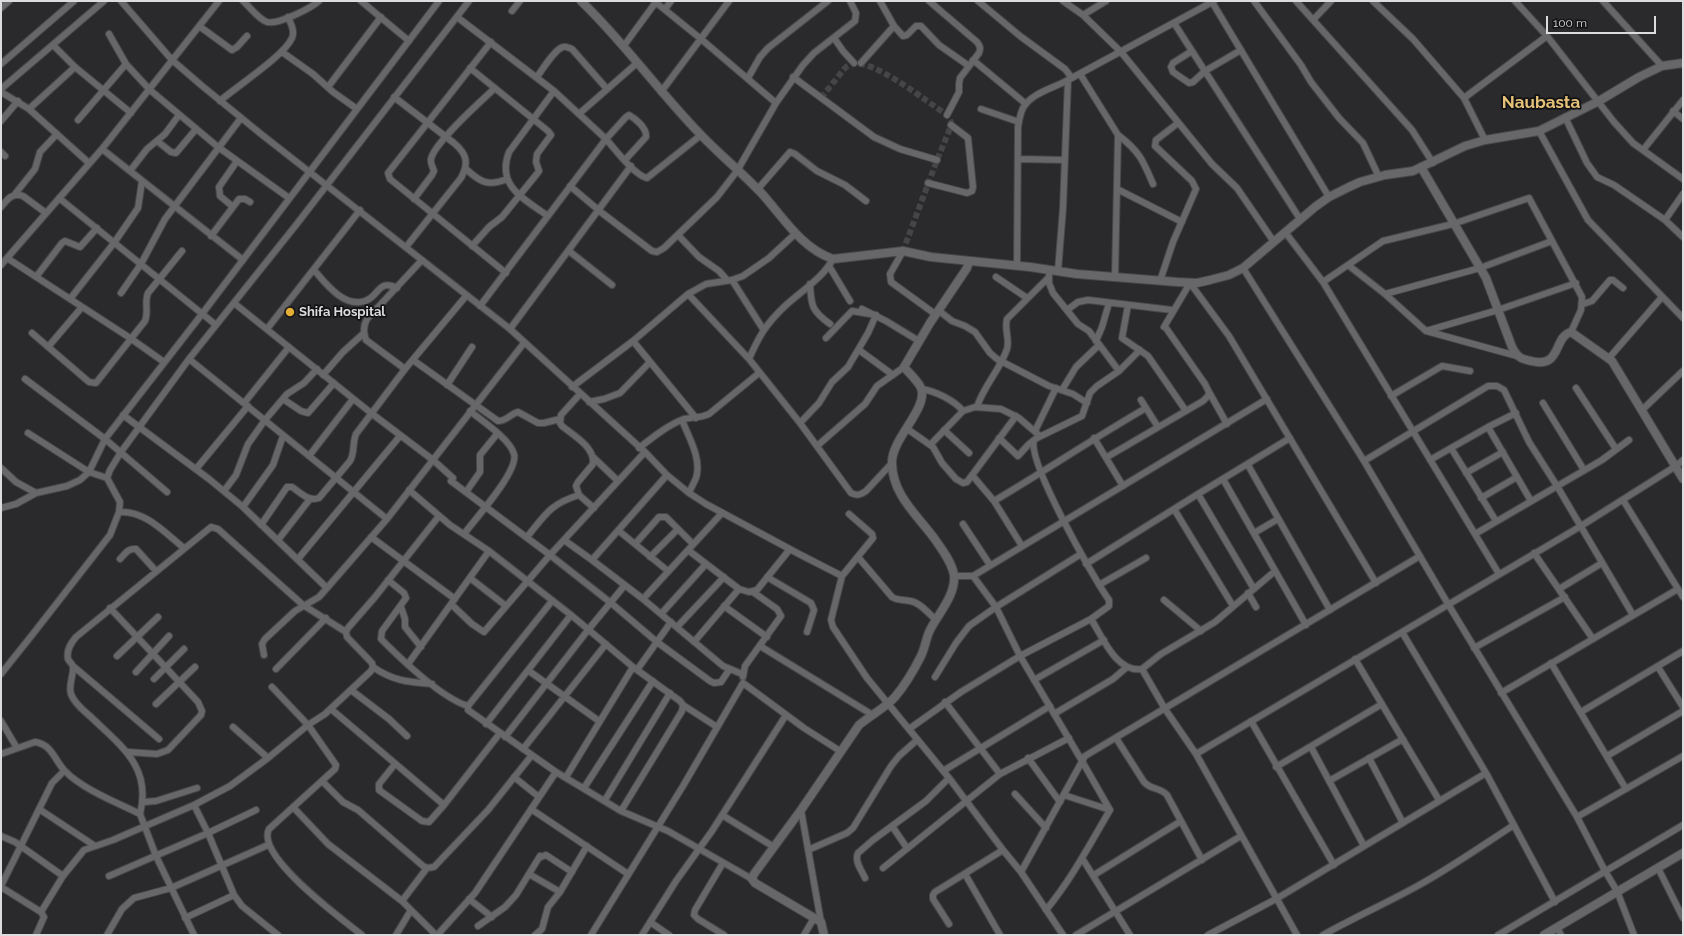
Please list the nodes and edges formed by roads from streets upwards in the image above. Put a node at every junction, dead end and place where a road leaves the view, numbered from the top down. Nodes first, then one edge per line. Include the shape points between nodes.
1 (9, 1) edge
2 (74, 1) edge
3 (104, 1) edge
4 (121, 1) edge
5 (218, 1) edge
6 (243, 1) edge
7 (361, 1) edge
8 (439, 1) edge
9 (469, 1) edge
10 (520, 1) edge
11 (581, 1) edge
12 (671, 1) edge
13 (729, 1) edge
14 (828, 1) edge
15 (850, 1) edge
16 (880, 1) edge
17 (929, 1) edge
18 (978, 1) edge
19 (1063, 1) edge
20 (1106, 1) edge
21 (1213, 1) edge
22 (1254, 1) edge
23 (1296, 1) edge
24 (1373, 1) edge
25 (1515, 1) edge
26 (1603, 1) edge
27 (315, 2) edge
28 (655, 2) edge
29 (1329, 2) edge
30 (1, 8) edge
31 (664, 9) junction
32 (512, 12) dead end
33 (1083, 15) junction
34 (457, 17) junction
35 (288, 18) junction
36 (381, 18) junction
37 (1313, 20) junction
38 (1174, 23) junction
39 (199, 26) junction
40 (894, 26) junction
41 (109, 34) dead end
42 (247, 36) dead end
43 (1547, 36) junction
44 (834, 38) junction
45 (702, 39) junction
46 (409, 41) junction
47 (491, 42) junction
48 (53, 45) junction
49 (623, 47) junction
50 (1241, 50) junction
51 (1192, 51) junction
52 (282, 52) junction
53 (1121, 52) junction
54 (172, 60) junction
55 (973, 60) junction
56 (637, 63) junction
57 (854, 63) dead end
58 (862, 63) dead end
59 (1683, 63) edge
60 (1, 64) edge
61 (126, 64) junction
62 (968, 66) junction
63 (1662, 66) junction
64 (75, 67) junction
65 (470, 68) junction
66 (1205, 71) junction
67 (1080, 74) junction
68 (537, 77) junction
69 (793, 77) junction
70 (748, 78) junction
71 (1070, 79) junction
72 (328, 87) junction
73 (495, 88) junction
74 (607, 89) junction
75 (103, 90) junction
76 (150, 90) junction
77 (1, 91) edge
78 (554, 91) junction
79 (661, 92) junction
80 (394, 97) junction
81 (1464, 98) junction
82 (1599, 100) junction
83 (1683, 100) edge
84 (18, 101) junction
85 (220, 101) junction
86 (776, 103) junction
87 (1026, 104) junction
88 (29, 109) junction
89 (357, 109) junction
90 (981, 109) dead end
91 (1673, 111) junction
92 (131, 113) junction
93 (580, 113) junction
94 (947, 114) dead end
95 (179, 115) junction
96 (1565, 117) junction
97 (241, 118) junction
98 (533, 118) junction
99 (1683, 119) edge
100 (78, 120) dead end
101 (1, 121) edge
102 (1019, 122) junction
103 (428, 123) junction
104 (1178, 123) junction
105 (951, 126) dead end
106 (196, 129) junction
107 (1539, 131) junction
108 (57, 134) junction
109 (701, 135) junction
110 (1118, 135) junction
111 (446, 136) junction
112 (606, 139) junction
113 (1485, 140) junction
114 (157, 141) junction
115 (218, 147) junction
116 (102, 148) junction
117 (1643, 150) junction
118 (1018, 159) junction
119 (625, 160) junction
120 (937, 160) dead end
121 (1065, 160) junction
122 (237, 161) junction
123 (89, 163) junction
124 (1433, 163) junction
125 (631, 166) junction
126 (1421, 168) junction
127 (466, 169) junction
128 (130, 171) junction
129 (309, 171) junction
130 (737, 171) junction
131 (1379, 177) junction
132 (507, 179) junction
133 (1683, 179) edge
134 (142, 181) junction
135 (928, 183) dead end
136 (1154, 184) dead end
137 (327, 185) junction
138 (570, 186) junction
139 (1117, 189) junction
140 (757, 190) junction
141 (15, 194) junction
142 (1683, 194) edge
143 (520, 196) junction
144 (1329, 197) junction
145 (59, 198) junction
146 (288, 198) junction
147 (414, 199) junction
148 (866, 201) dead end
149 (250, 202) dead end
150 (174, 206) junction
151 (232, 206) junction
152 (1, 207) edge
153 (360, 210) junction
154 (598, 210) junction
155 (46, 214) junction
156 (433, 214) junction
157 (548, 216) junction
158 (1300, 219) junction
159 (1665, 220) junction
160 (1182, 222) junction
161 (1453, 224) junction
162 (97, 228) junction
163 (1285, 232) junction
164 (795, 234) junction
165 (678, 235) junction
166 (211, 236) junction
167 (1683, 237) edge
168 (1552, 241) junction
169 (1274, 242) junction
170 (114, 243) junction
171 (472, 246) junction
172 (406, 247) junction
173 (182, 251) dead end
174 (569, 251) junction
175 (903, 251) junction
176 (7, 258) junction
177 (243, 260) junction
178 (422, 260) junction
179 (969, 261) junction
180 (831, 263) junction
181 (1, 264) edge
182 (141, 264) junction
183 (1348, 265) junction
184 (1017, 266) junction
185 (1243, 268) junction
186 (1480, 268) junction
187 (314, 270) junction
188 (1058, 271) junction
189 (506, 273) junction
190 (1049, 274) junction
191 (36, 277) junction
192 (996, 277) dead end
193 (1115, 277) junction
194 (159, 280) junction
195 (729, 280) junction
196 (1160, 281) junction
197 (1323, 282) junction
198 (1190, 283) junction
199 (1576, 283) junction
200 (810, 284) junction
201 (612, 285) dead end
202 (397, 288) junction
203 (1623, 288) dead end
204 (121, 293) dead end
205 (688, 294) junction
206 (1385, 294) junction
207 (466, 296) junction
208 (1662, 297) junction
209 (1027, 298) junction
210 (70, 299) junction
211 (850, 301) dead end
212 (234, 303) junction
213 (1109, 303) junction
214 (1583, 304) junction
215 (1128, 305) junction
216 (480, 306) junction
217 (82, 307) junction
218 (862, 309) dead end
219 (1067, 310) junction
220 (1172, 310) dead end
221 (1498, 310) junction
222 (936, 312) junction
223 (202, 314) junction
224 (876, 315) junction
225 (1683, 318) edge
226 (830, 324) dead end
227 (216, 325) junction
228 (267, 329) junction
229 (510, 329) junction
230 (763, 329) junction
231 (1426, 331) junction
232 (1572, 332) junction
233 (32, 333) dead end
234 (364, 333) junction
235 (130, 338) junction
236 (826, 338) dead end
237 (633, 341) junction
238 (919, 341) junction
239 (524, 343) junction
240 (1098, 343) junction
241 (48, 347) junction
242 (289, 347) junction
243 (472, 347) dead end
244 (859, 350) junction
245 (1140, 350) junction
246 (1517, 356) junction
247 (1609, 358) junction
248 (189, 359) junction
249 (749, 359) junction
250 (413, 360) junction
251 (1001, 361) junction
252 (164, 362) junction
253 (650, 362) junction
254 (904, 367) junction
255 (317, 369) junction
256 (406, 369) junction
257 (1119, 371) junction
258 (1470, 371) dead end
259 (1683, 371) edge
260 (759, 373) junction
261 (324, 375) junction
262 (893, 375) junction
263 (25, 379) dead end
264 (334, 383) junction
265 (447, 385) junction
266 (572, 387) junction
267 (1576, 388) dead end
268 (921, 389) junction
269 (1059, 389) junction
270 (1209, 392) junction
271 (580, 394) junction
272 (1391, 396) junction
273 (283, 398) junction
274 (353, 399) junction
275 (1267, 399) junction
276 (1141, 400) dead end
277 (589, 402) junction
278 (1087, 403) junction
279 (1543, 403) dead end
280 (246, 404) junction
281 (476, 406) junction
282 (977, 407) junction
283 (1146, 408) junction
284 (1642, 410) junction
285 (470, 411) junction
286 (963, 411) junction
287 (1186, 411) junction
288 (1516, 413) junction
289 (371, 414) junction
290 (123, 415) junction
291 (1016, 416) junction
292 (696, 418) junction
293 (560, 419) junction
294 (265, 420) junction
295 (682, 420) junction
296 (800, 423) junction
297 (1227, 423) junction
298 (138, 427) junction
299 (1158, 427) junction
300 (1488, 427) junction
301 (906, 428) junction
302 (944, 430) junction
303 (1035, 431) junction
304 (1413, 432) junction
305 (28, 433) dead end
306 (497, 434) junction
307 (284, 436) junction
308 (400, 436) junction
309 (1040, 436) junction
310 (999, 438) junction
311 (1094, 438) junction
312 (1290, 438) junction
313 (105, 439) junction
314 (1034, 440) junction
315 (1629, 440) dead end
316 (930, 445) junction
317 (817, 446) junction
318 (639, 448) junction
319 (1451, 448) junction
320 (1616, 450) junction
321 (121, 452) junction
322 (645, 452) junction
323 (1503, 452) junction
324 (968, 453) dead end
325 (309, 456) junction
326 (1107, 457) junction
327 (594, 458) junction
328 (433, 460) junction
329 (1430, 460) junction
330 (1683, 460) edge
331 (1364, 461) junction
332 (892, 463) junction
333 (1248, 465) junction
334 (1676, 466) junction
335 (1, 468) edge
336 (196, 469) junction
337 (1584, 470) junction
338 (89, 472) junction
339 (1042, 473) junction
340 (1466, 473) junction
341 (667, 475) junction
342 (972, 476) junction
343 (336, 477) junction
344 (1517, 477) junction
345 (107, 478) junction
346 (1683, 479) edge
347 (1223, 480) junction
348 (618, 481) junction
349 (1123, 486) junction
350 (1557, 486) junction
351 (409, 490) junction
352 (224, 491) junction
353 (167, 492) dead end
354 (355, 492) junction
355 (466, 492) junction
356 (36, 493) junction
357 (689, 493) junction
358 (1198, 494) junction
359 (579, 495) junction
360 (1481, 498) junction
361 (310, 499) junction
362 (1623, 500) junction
363 (994, 501) junction
364 (1532, 501) junction
365 (485, 506) junction
366 (242, 507) junction
367 (1, 508) edge
368 (594, 508) junction
369 (1174, 509) junction
370 (119, 512) junction
371 (722, 513) junction
372 (849, 514) dead end
373 (439, 516) junction
374 (386, 519) junction
375 (1278, 519) junction
376 (1496, 521) junction
377 (1063, 522) junction
378 (963, 524) dead end
379 (261, 525) junction
380 (1581, 526) junction
381 (678, 529) junction
382 (619, 531) junction
383 (1254, 533) junction
384 (464, 534) junction
385 (1475, 534) junction
386 (371, 537) junction
387 (527, 537) junction
388 (278, 540) junction
389 (564, 540) junction
390 (634, 544) junction
391 (693, 544) junction
392 (1022, 546) junction
393 (184, 548) junction
394 (790, 549) junction
395 (688, 550) junction
396 (489, 551) junction
397 (1534, 553) junction
398 (550, 554) junction
399 (1081, 554) junction
400 (1420, 556) junction
401 (650, 557) junction
402 (858, 557) junction
403 (1146, 558) dead end
404 (120, 559) dead end
405 (298, 559) junction
406 (592, 560) junction
407 (403, 561) junction
408 (1602, 562) junction
409 (706, 564) junction
410 (1086, 564) junction
411 (990, 565) junction
412 (1275, 570) junction
413 (156, 571) junction
414 (668, 571) junction
415 (1499, 574) junction
416 (842, 576) junction
417 (954, 576) junction
418 (973, 576) junction
419 (724, 577) junction
420 (767, 577) junction
421 (470, 578) junction
422 (388, 580) junction
423 (527, 581) junction
424 (1376, 583) junction
425 (625, 585) junction
426 (1099, 585) junction
427 (328, 588) junction
428 (739, 589) junction
429 (1559, 589) junction
430 (1678, 589) junction
431 (1251, 591) junction
432 (753, 592) junction
433 (1565, 597) junction
434 (1683, 597) edge
435 (643, 599) junction
436 (552, 600) junction
437 (1164, 600) dead end
438 (453, 601) junction
439 (611, 603) junction
440 (1448, 604) junction
441 (303, 606) junction
442 (506, 606) junction
443 (724, 606) junction
444 (1233, 606) junction
445 (401, 607) junction
446 (996, 607) junction
447 (1256, 607) dead end
448 (110, 608) junction
449 (1330, 610) junction
450 (661, 614) junction
451 (571, 615) junction
452 (1633, 615) junction
453 (158, 617) dead end
454 (326, 618) junction
455 (1091, 619) junction
456 (936, 620) junction
457 (671, 622) junction
458 (1306, 624) junction
459 (677, 628) junction
460 (588, 630) junction
461 (1201, 631) junction
462 (346, 632) junction
463 (807, 632) dead end
464 (1402, 632) junction
465 (169, 636) dead end
466 (136, 637) junction
467 (767, 637) junction
468 (1593, 639) junction
469 (1104, 640) junction
470 (657, 642) junction
471 (694, 642) junction
472 (606, 644) junction
473 (421, 646) junction
474 (760, 646) junction
475 (1474, 648) junction
476 (184, 649) dead end
477 (1683, 652) edge
478 (152, 654) junction
479 (117, 656) dead end
480 (264, 656) dead end
481 (1020, 656) junction
482 (1355, 659) junction
483 (1551, 663) junction
484 (408, 664) junction
485 (73, 666) junction
486 (195, 667) dead end
487 (373, 667) junction
488 (1127, 667) junction
489 (1658, 667) junction
490 (165, 668) junction
491 (276, 669) dead end
492 (635, 669) junction
493 (1142, 669) junction
494 (730, 670) junction
495 (529, 671) junction
496 (136, 672) dead end
497 (1, 674) edge
498 (742, 674) junction
499 (935, 677) dead end
500 (154, 679) dead end
501 (1034, 680) junction
502 (653, 681) junction
503 (179, 683) junction
504 (546, 683) junction
505 (743, 683) junction
506 (432, 684) junction
507 (272, 687) dead end
508 (351, 690) junction
509 (670, 693) junction
510 (1501, 693) junction
511 (564, 696) junction
512 (945, 702) junction
513 (156, 704) dead end
514 (888, 704) junction
515 (1382, 704) junction
516 (683, 705) junction
517 (468, 706) junction
518 (1050, 706) junction
519 (1683, 707) edge
520 (331, 709) junction
521 (1165, 709) junction
522 (1683, 711) edge
523 (1581, 712) junction
524 (871, 714) junction
525 (1054, 714) junction
526 (786, 715) junction
527 (1, 721) edge
528 (600, 721) junction
529 (1251, 721) junction
530 (308, 724) junction
531 (486, 724) junction
532 (717, 726) junction
533 (233, 727) dead end
534 (909, 730) junction
535 (502, 735) junction
536 (407, 736) dead end
537 (1069, 738) junction
538 (1116, 738) junction
539 (159, 739) dead end
540 (1403, 739) junction
541 (917, 740) junction
542 (1311, 747) junction
543 (17, 748) junction
544 (523, 749) junction
545 (980, 749) junction
546 (840, 751) junction
547 (128, 752) junction
548 (1, 754) edge
549 (1196, 754) junction
550 (532, 755) junction
551 (1607, 756) junction
552 (1683, 756) edge
553 (268, 758) junction
554 (1028, 758) junction
555 (1369, 758) junction
556 (1082, 761) junction
557 (395, 764) junction
558 (1276, 767) junction
559 (943, 770) junction
560 (64, 771) junction
561 (556, 772) junction
562 (1486, 773) junction
563 (1000, 774) junction
564 (514, 777) junction
565 (566, 777) junction
566 (949, 778) junction
567 (322, 781) junction
568 (1329, 781) junction
569 (197, 788) dead end
570 (584, 788) junction
571 (1626, 789) junction
572 (1015, 794) dead end
573 (1064, 794) junction
574 (539, 797) junction
575 (605, 800) junction
576 (966, 800) junction
577 (1440, 800) junction
578 (144, 802) junction
579 (1060, 802) junction
580 (194, 805) junction
581 (444, 805) junction
582 (293, 807) junction
583 (39, 809) junction
584 (531, 809) junction
585 (256, 810) dead end
586 (801, 810) junction
587 (1110, 810) junction
588 (621, 811) junction
589 (140, 814) junction
590 (722, 815) junction
591 (1577, 817) junction
592 (1181, 822) junction
593 (1403, 823) junction
594 (1514, 825) junction
595 (1683, 825) edge
596 (144, 826) junction
597 (892, 826) junction
598 (656, 827) junction
599 (1046, 828) junction
600 (208, 833) junction
601 (1, 836) edge
602 (1241, 836) junction
603 (268, 845) junction
604 (20, 846) junction
605 (95, 846) junction
606 (587, 846) junction
607 (1364, 846) junction
608 (774, 847) junction
609 (907, 848) junction
610 (698, 850) junction
611 (808, 850) junction
612 (1003, 850) junction
613 (1683, 853) edge
614 (156, 856) junction
615 (1082, 858) junction
616 (1202, 860) junction
617 (723, 863) junction
618 (1334, 865) junction
619 (222, 866) junction
620 (427, 868) junction
621 (883, 868) dead end
622 (1658, 868) junction
623 (1605, 871) junction
624 (572, 872) junction
625 (1022, 872) junction
626 (529, 874) junction
627 (628, 874) junction
628 (965, 874) junction
629 (1094, 875) junction
630 (64, 876) junction
631 (108, 876) dead end
632 (865, 878) dead end
633 (752, 879) junction
634 (1, 886) edge
635 (171, 888) junction
636 (1617, 891) junction
637 (560, 892) junction
638 (234, 895) junction
639 (469, 899) junction
640 (1276, 899) junction
641 (402, 901) junction
642 (1555, 902) junction
643 (411, 910) junction
644 (1046, 910) junction
645 (40, 912) junction
646 (1115, 912) junction
647 (492, 917) junction
648 (185, 918) junction
649 (1683, 918) edge
650 (818, 920) junction
651 (650, 922) junction
652 (949, 924) dead end
653 (478, 926) dead end
654 (1559, 931) edge
655 (36, 935) edge
656 (107, 935) edge
657 (194, 935) edge
658 (278, 935) edge
659 (362, 935) edge
660 (396, 935) edge
661 (437, 935) edge
662 (535, 935) edge
663 (591, 935) edge
664 (642, 935) edge
665 (669, 935) edge
666 (724, 935) edge
667 (804, 935) edge
668 (824, 935) edge
669 (1000, 935) edge
670 (1063, 935) edge
671 (1076, 935) edge
672 (1130, 935) edge
673 (1208, 935) edge
674 (1297, 935) edge
675 (1323, 935) edge
676 (1498, 935) edge
677 (1544, 935) edge
678 (1634, 935) edge

1 - 30 street
2 - 60 street
3 - 48 street
4 - 54 street
5 - 39 street
6 - 35 street via 269,23
7 - 36 street
8 - 46 street
9 - 34 street
10 - 32 street
11 - 49 street
12 - 31 street
13 - 45 street
14 - 70 street via 768,48
15 - 44 street via 856,13 855,21
16 - 40 street
17 - 55 street via 980,45 979,53
18 - 71 street via 1065,69
19 - 33 street
20 - 33 street
21 - 38 street
21 - 50 street
22 - 131 street via 1311,82 1339,118 1363,143
23 - 37 street
24 - 81 street via 1413,39
25 - 43 street
26 - 63 street
27 - 35 street
28 - 31 street
28 - 49 street
29 - 37 street
31 - 45 street
33 - 53 street
34 - 47 street
34 - 80 street
35 - 52 street via 292,25 292,38
36 - 46 street
36 - 72 street
37 - 124 street via 1412,130
38 - 51 street
38 - 53 street
39 - 42 street via 232,50
39 - 54 street
40 - 58 street
40 - 62 street via 903,36 916,26 921,26 939,45
41 - 61 street
43 - 81 street
43 - 82 street
44 - 57 street
44 - 69 street via 814,53
45 - 70 street
45 - 79 street
46 - 89 street
47 - 65 street
47 - 68 street
48 - 64 street
48 - 77 street
49 - 56 street
50 - 66 street
50 - 144 street
51 - 66 street
51 - 66 street via 1171,65 1173,72 1189,83
52 - 72 street
52 - 85 street
53 - 67 street
53 - 104 street
54 - 76 street
54 - 85 street
55 - 62 street
55 - 87 street
56 - 74 street
56 - 79 street
59 - 63 street
61 - 75 street
61 - 76 street
62 - 94 street via 960,78 959,92
63 - 82 street
64 - 75 street
64 - 88 street
65 - 73 street
65 - 103 street
66 - 158 street
67 - 71 street
67 - 110 street
68 - 74 street via 557,51 561,47 566,47 572,49
68 - 78 street
69 - 86 street
69 - 120 street via 874,137 900,149
70 - 86 street
71 - 87 street
71 - 121 street
72 - 89 street
73 - 98 street
73 - 111 street
74 - 93 street
75 - 92 street
75 - 100 street
76 - 92 street
76 - 95 street
77 - 84 street
78 - 93 street
78 - 98 street
79 - 109 street
80 - 103 street
80 - 137 street
81 - 113 street
82 - 96 street
82 - 117 street via 1628,138
83 - 91 street
84 - 88 street
84 - 101 street
85 - 97 street
86 - 130 street
87 - 102 street
88 - 108 street
89 - 129 street
90 - 102 street
91 - 99 street
91 - 117 street
92 - 116 street
93 - 112 street
95 - 106 street
95 - 114 street
96 - 107 street
96 - 159 street via 1587,163 1597,177
97 - 115 street
97 - 129 street
98 - 132 street via 509,152 505,171
98 - 143 street via 551,135 537,154 538,171
102 - 118 street
103 - 111 street
103 - 147 street via 388,173 390,180
104 - 160 street via 1154,144 1196,186
104 - 169 street via 1212,164 1237,188
105 - 135 street via 968,138 972,190 967,193
106 - 114 street via 176,153
106 - 115 street
107 - 113 street
107 - 208 street via 1588,220
108 - 123 street
108 - 141 street via 40,152 35,169
109 - 125 street via 651,177 643,177
109 - 130 street
110 - 136 street via 1139,155
110 - 139 street
111 - 127 street via 461,149 466,158
111 - 147 street via 431,158 434,171 432,175
112 - 119 street
112 - 119 street via 626,117 629,115 635,118 646,133 646,137
112 - 138 street
113 - 124 street via 1465,146
114 - 128 street via 147,149
115 - 122 street
115 - 150 street
116 - 123 street
116 - 128 street
117 - 133 street
118 - 121 street
118 - 184 street
119 - 125 street
121 - 188 street
122 - 146 street
122 - 151 street via 219,187 220,196
123 - 145 street
124 - 126 street
125 - 154 street
126 - 131 street
126 - 161 street
127 - 132 street via 484,182
127 - 156 street
128 - 134 street
129 - 137 street
129 - 146 street
130 - 140 street
130 - 165 street via 717,197
131 - 144 street via 1360,182
132 - 143 street
134 - 150 street
134 - 170 street via 138,208
137 - 153 street
137 - 212 street
138 - 154 street
138 - 157 street
139 - 160 street
139 - 193 street
140 - 148 street via 787,154 792,153
140 - 164 street
141 - 152 street
141 - 155 street via 23,196
142 - 159 street
143 - 157 street
143 - 171 street via 502,218 485,230
144 - 158 street
145 - 155 street
145 - 162 street
146 - 177 street
147 - 156 street
149 - 151 street via 239,199
150 - 166 street
150 - 182 street
151 - 166 street
153 - 172 street
153 - 187 street
154 - 165 street via 652,251 657,252 664,248
154 - 174 street
155 - 176 street
156 - 171 street
156 - 172 street
157 - 189 street
158 - 163 street
159 - 167 street
160 - 196 street
161 - 168 street via 1529,198
161 - 183 street via 1383,241
161 - 186 street
162 - 170 street
162 - 191 street via 80,247 65,241 62,243
163 - 169 street
163 - 197 street
164 - 180 street
164 - 195 street via 757,267 743,276
165 - 195 street via 699,258
166 - 177 street
168 - 186 street
168 - 199 street
169 - 185 street
170 - 182 street
170 - 210 street
171 - 189 street
172 - 178 street
173 - 194 street
174 - 201 street
174 - 229 street
175 - 179 street via 931,258
175 - 180 street
175 - 222 street via 890,274 891,282
176 - 181 street
176 - 191 street
177 - 223 street
178 - 202 street
178 - 207 street
179 - 184 street
179 - 222 street via 967,268
180 - 200 street
180 - 211 street
182 - 194 street
182 - 204 street
183 - 197 street
183 - 206 street
184 - 190 street
185 - 198 street via 1229,275
185 - 331 street
186 - 206 street
186 - 221 street
187 - 202 street via 329,287 353,301 366,301 384,286 391,285
187 - 228 street
188 - 190 street
188 - 193 street
189 - 216 street
190 - 209 street
190 - 219 street via 1053,292
191 - 210 street
192 - 209 street
193 - 196 street
194 - 223 street
194 - 235 street via 148,292 145,321
195 - 205 street via 706,284
195 - 230 street
196 - 198 street
197 - 272 street
198 - 270 street via 1165,327
198 - 275 street via 1229,336
199 - 214 street
199 - 221 street
200 - 226 street via 813,308
200 - 230 street
202 - 234 street via 367,318
203 - 214 street via 1610,280 1592,301
205 - 237 street
205 - 249 street
206 - 231 street
207 - 216 street
207 - 250 street
208 - 225 street
208 - 247 street
209 - 251 street via 1008,319 1005,327 1008,346
210 - 217 street
212 - 227 street
212 - 228 street
213 - 215 street
213 - 219 street via 1084,300
213 - 240 street
214 - 232 street
215 - 220 street
215 - 245 street via 1122,338
216 - 229 street
217 - 235 street
217 - 241 street
218 - 224 street
219 - 240 street
221 - 231 street
221 - 246 street
222 - 238 street
222 - 251 street via 975,332 990,353
223 - 227 street
223 - 252 street
224 - 236 street via 852,311
224 - 238 street
224 - 244 street
227 - 248 street
228 - 242 street
229 - 239 street
230 - 249 street
231 - 246 street
232 - 246 street via 1566,334 1546,362 1539,364
232 - 247 street
233 - 241 street
234 - 256 street via 370,344
234 - 261 street via 343,352
235 - 241 street via 94,384
235 - 252 street
237 - 253 street
237 - 266 street
238 - 254 street
239 - 266 street
239 - 281 street
240 - 257 street
240 - 269 street
242 - 255 street
242 - 280 street
243 - 265 street
244 - 262 street
244 - 296 street via 848,367 832,382 819,403
245 - 257 street
245 - 287 street via 1151,360
247 - 284 street
248 - 280 street
248 - 298 street
249 - 260 street
250 - 256 street
250 - 265 street
251 - 269 street
251 - 282 street
252 - 290 street
253 - 277 street via 620,393
253 - 292 street
254 - 262 street
254 - 268 street
255 - 261 street
255 - 273 street via 304,383
256 - 289 street
257 - 278 street via 1097,386 1090,393
258 - 272 street via 1442,366
259 - 284 street
260 - 292 street via 709,414
260 - 296 street
261 - 264 street
262 - 317 street via 876,386 865,404
263 - 313 street
264 - 273 street via 308,413
264 - 274 street
265 - 281 street
266 - 271 street
267 - 320 street
268 - 286 street via 935,392
268 - 301 street via 920,403
269 - 278 street
269 - 303 street
270 - 287 street via 1203,401
270 - 297 street
271 - 277 street
271 - 293 street
272 - 304 street
273 - 294 street
274 - 289 street
274 - 325 street
275 - 297 street
275 - 312 street
276 - 283 street
277 - 318 street
278 - 309 street via 1082,416
279 - 337 street
280 - 294 street
280 - 336 street
281 - 285 street
281 - 293 street via 498,421 518,412 538,423
282 - 286 street
282 - 291 street via 995,408
283 - 299 street
283 - 311 street
284 - 334 street
285 - 306 street
285 - 328 street
286 - 302 street
287 - 299 street
288 - 300 street
288 - 304 street via 1504,390 1497,386 1488,386
288 - 350 street via 1529,442
289 - 308 street
289 - 343 street via 356,434 353,456
290 - 298 street
290 - 313 street
291 - 303 street
291 - 310 street
292 - 295 street
293 - 327 street via 562,426 587,448
294 - 307 street
294 - 352 street via 248,444 236,475
295 - 318 street
295 - 357 street via 698,467
296 - 317 street
297 - 349 street
298 - 321 street
298 - 336 street
299 - 326 street
300 - 319 street
300 - 323 street
301 - 316 street
301 - 332 street via 893,451
302 - 316 street
302 - 324 street
303 - 309 street
304 - 329 street
304 - 331 street
305 - 338 street
306 - 355 street via 480,455 480,472
306 - 365 street via 509,445 514,454 515,464 506,481
307 - 325 street
307 - 366 street via 273,465
308 - 328 street
308 - 354 street
309 - 314 street
310 - 314 street via 1018,456
310 - 342 street
311 - 326 street
311 - 339 street
312 - 333 street
312 - 424 street
313 - 321 street
313 - 338 street
314 - 339 street via 1033,447
315 - 320 street
316 - 342 street via 958,481 965,483
317 - 332 street via 831,468 851,493 856,495 866,491
318 - 322 street
319 - 329 street
319 - 340 street
320 - 337 street
321 - 345 street
321 - 353 street
322 - 341 street
322 - 348 street
323 - 340 street
323 - 344 street
325 - 343 street
326 - 349 street
327 - 348 street
327 - 359 street via 591,469 576,486
328 - 351 street
328 - 355 street
329 - 385 street
330 - 334 street
331 - 400 street
332 - 417 street via 899,494 934,539 951,566
333 - 347 street
333 - 375 street
334 - 346 street
334 - 362 street
335 - 356 street via 16,482
336 - 352 street
337 - 350 street
338 - 345 street
338 - 356 street via 67,486
339 - 363 street
339 - 377 street
340 - 360 street
341 - 357 street
341 - 382 street
342 - 363 street
343 - 354 street
343 - 361 street via 318,498
344 - 360 street
344 - 364 street
345 - 370 street via 120,502
347 - 358 street
347 - 383 street
348 - 368 street
349 - 377 street
350 - 364 street
350 - 380 street
351 - 373 street
351 - 374 street
352 - 366 street
354 - 374 street
354 - 405 street
355 - 365 street
356 - 367 street via 16,504
357 - 371 street
358 - 369 street
358 - 431 street
359 - 368 street
359 - 387 street via 563,500 553,507
360 - 376 street
361 - 379 street via 292,487 287,487
361 - 388 street
362 - 380 street
362 - 430 street
363 - 392 street
364 - 376 street
365 - 384 street
365 - 387 street
366 - 379 street
368 - 389 street
369 - 410 street
369 - 444 street
370 - 393 street via 136,514 147,519
370 - 497 street via 110,535
371 - 391 street
371 - 394 street
372 - 402 street via 873,536
373 - 384 street
373 - 407 street
374 - 386 street
375 - 383 street
375 - 449 street
376 - 385 street
377 - 392 street
377 - 399 street
378 - 411 street
379 - 388 street
380 - 397 street
380 - 408 street
381 - 390 street via 666,517 659,517
381 - 391 street
381 - 401 street
382 - 390 street
382 - 406 street
383 - 412 street
384 - 396 street
385 - 415 street
386 - 407 street
386 - 427 street
387 - 398 street
388 - 405 street
389 - 398 street
389 - 406 street
390 - 401 street
391 - 395 street
392 - 411 street
393 - 413 street
393 - 441 street via 207,530 215,528
394 - 416 street
394 - 420 street
395 - 409 street
395 - 414 street
396 - 421 street
396 - 423 street
397 - 415 street
397 - 429 street
398 - 423 street
398 - 439 street
399 - 410 street
399 - 446 street
400 - 424 street
400 - 440 street
401 - 414 street
402 - 416 street
402 - 456 street via 892,597 915,602
403 - 426 street
404 - 413 street via 128,550 136,549
405 - 427 street
406 - 425 street
407 - 422 street
407 - 438 street
408 - 429 street
408 - 452 street
409 - 419 street
409 - 450 street
410 - 426 street
411 - 418 street
412 - 431 street
412 - 458 street
413 - 448 street
414 - 435 street
415 - 440 street
416 - 514 street via 831,620 833,627
417 - 418 street
417 - 456 street via 948,598
418 - 446 street
419 - 428 street
419 - 459 street
420 - 432 street
420 - 463 street via 811,603 814,610
421 - 438 street
421 - 442 street
422 - 445 street via 406,595 406,601
422 - 462 street
423 - 436 street
423 - 442 street
424 - 449 street
425 - 435 street
425 - 439 street
426 - 455 street via 1109,600 1109,606
427 - 441 street via 320,597
428 - 432 street
428 - 443 street
429 - 433 street
430 - 434 street
430 - 452 street
431 - 444 street
431 - 447 street
432 - 467 street via 780,612 780,620
433 - 468 street
433 - 475 street
435 - 450 street
436 - 451 street
436 - 517 street
437 - 461 street
438 - 442 street via 472,624 484,632
438 - 473 street
439 - 460 street
439 - 470 street
440 - 464 street
440 - 475 street
441 - 454 street
441 - 480 street via 265,639 262,644
443 - 467 street
443 - 471 street
444 - 461 street
445 - 473 street via 405,619 404,627
445 - 484 street via 382,631 380,639
446 - 481 street
446 - 499 street via 963,632
448 - 466 street
448 - 485 street via 70,645 67,653 68,660
449 - 458 street
450 - 457 street
451 - 460 street
451 - 495 street
452 - 468 street
453 - 466 street
454 - 462 street
454 - 491 street
455 - 469 street
455 - 481 street
456 - 514 street via 920,657
457 - 459 street
457 - 470 street
458 - 521 street
459 - 471 street
460 - 472 street
460 - 504 street
461 - 493 street via 1161,654
462 - 487 street
464 - 482 street
464 - 562 street
465 - 478 street
466 - 478 street
466 - 479 street
467 - 474 street
468 - 483 street
469 - 488 street via 1120,663
469 - 501 street
470 - 492 street
470 - 494 street via 714,683 721,682
471 - 494 street
472 - 492 street
472 - 511 street
473 - 484 street
474 - 498 street
474 - 524 street
475 - 510 street
476 - 490 street
477 - 489 street
478 - 490 street
478 - 496 street
481 - 501 street
481 - 512 street
482 - 515 street
482 - 529 street
483 - 510 street
483 - 523 street
484 - 506 street
485 - 539 street
485 - 547 street via 71,694 75,701
486 - 503 street
487 - 506 street via 392,678
487 - 508 street
488 - 493 street
488 - 525 street via 1113,679
489 - 519 street
489 - 523 street
490 - 500 street
490 - 503 street
492 - 502 street
492 - 528 street
493 - 521 street
494 - 498 street
495 - 504 street
495 - 531 street
498 - 505 street
501 - 518 street
502 - 509 street
502 - 570 street
503 - 513 street
503 - 547 street via 202,707 201,715 168,750 157,754
504 - 511 street
504 - 535 street
505 - 526 street
505 - 532 street
506 - 517 street via 451,700
507 - 530 street
508 - 520 street
508 - 536 street
509 - 516 street
509 - 575 street
510 - 591 street
511 - 528 street
511 - 544 street
512 - 534 street
512 - 545 street
514 - 524 street
514 - 534 street
515 - 540 street
515 - 542 street
516 - 532 street
516 - 588 street via 682,711
517 - 531 street via 470,713
518 - 525 street
518 - 545 street
520 - 530 street
520 - 557 street
521 - 538 street
521 - 549 street
522 - 551 street
523 - 551 street
524 - 546 street via 859,725
525 - 537 street
526 - 546 street
526 - 590 street
527 - 543 street
528 - 565 street
529 - 549 street
529 - 558 street
530 - 553 street
530 - 567 street via 336,765
531 - 535 street
532 - 598 street
533 - 553 street
534 - 541 street
535 - 544 street
535 - 581 street
537 - 554 street
537 - 556 street
538 - 556 street via 1085,756
538 - 592 street via 1144,782 1168,795
540 - 555 street
540 - 577 street
541 - 559 street
541 - 611 street via 891,766 853,828
542 - 558 street
542 - 568 street
543 - 548 street
543 - 560 street via 35,742 46,746
544 - 550 street
545 - 559 street
545 - 563 street
546 - 586 street
547 - 578 street via 143,783
549 - 602 street
550 - 561 street
550 - 564 street
551 - 571 street
552 - 571 street
553 - 580 street via 230,786
554 - 563 street
554 - 579 street
555 - 568 street
555 - 593 street
556 - 573 street
556 - 587 street
557 - 581 street
557 - 581 street via 379,784 379,790 426,823
558 - 618 street
559 - 566 street
560 - 583 street via 52,783
560 - 589 street via 87,787
561 - 565 street
561 - 574 street
562 - 577 street
562 - 594 street
563 - 576 street
564 - 574 street
564 - 620 street via 444,858 434,867
565 - 570 street
566 - 576 street
566 - 597 street via 926,801
567 - 582 street
567 - 620 street via 342,802 358,810
568 - 607 street
569 - 578 street via 156,801
570 - 575 street
571 - 591 street
572 - 599 street
573 - 579 street
573 - 587 street
574 - 584 street
575 - 588 street
576 - 609 street
576 - 612 street
577 - 593 street
578 - 589 street
579 - 599 street
580 - 596 street
580 - 600 street
582 - 603 street via 269,829 266,837
582 - 641 street via 328,844
583 - 604 street
583 - 605 street
584 - 606 street
584 - 639 street
585 - 600 street
586 - 608 street
586 - 611 street
587 - 615 street
588 - 598 street
589 - 596 street
590 - 608 street
590 - 610 street
591 - 623 street
592 - 616 street
592 - 629 street
593 - 607 street
594 - 642 street
594 - 675 street via 1422,884
595 - 623 street
596 - 605 street
596 - 614 street
597 - 609 street
597 - 632 street via 856,856
598 - 610 street via 668,831
598 - 627 street
599 - 625 street
600 - 614 street
600 - 619 street
601 - 604 street
602 - 616 street
602 - 640 street
603 - 619 street
603 - 659 street via 284,867 310,893
604 - 630 street
604 - 634 street
605 - 630 street via 84,850
606 - 624 street
606 - 627 street
607 - 618 street
608 - 633 street
609 - 621 street
610 - 617 street
610 - 651 street
611 - 650 street
612 - 625 street
612 - 628 street
613 - 622 street
614 - 631 street
614 - 635 street
615 - 629 street
615 - 644 street
616 - 646 street
617 - 633 street
617 - 666 street via 694,914
618 - 640 street
619 - 635 street
619 - 638 street
620 - 641 street
622 - 636 street
622 - 649 street
623 - 636 street
623 - 642 street
624 - 626 street via 546,855 540,856
624 - 637 street
625 - 644 street
626 - 637 street
626 - 647 street via 516,895
627 - 663 street
628 - 652 street via 933,895
628 - 669 street
629 - 646 street
630 - 645 street
633 - 650 street
634 - 645 street
635 - 648 street
635 - 656 street via 134,898 122,909
636 - 654 street
636 - 678 street
637 - 662 street via 548,907 542,929
638 - 648 street
638 - 658 street via 242,906
639 - 647 street
639 - 661 street
640 - 673 street
640 - 674 street
641 - 643 street
642 - 676 street
643 - 660 street
643 - 661 street
644 - 670 street
645 - 655 street via 44,920
646 - 671 street
646 - 672 street
647 - 653 street
648 - 657 street
650 - 667 street
650 - 668 street
651 - 664 street
651 - 665 street
654 - 677 street

